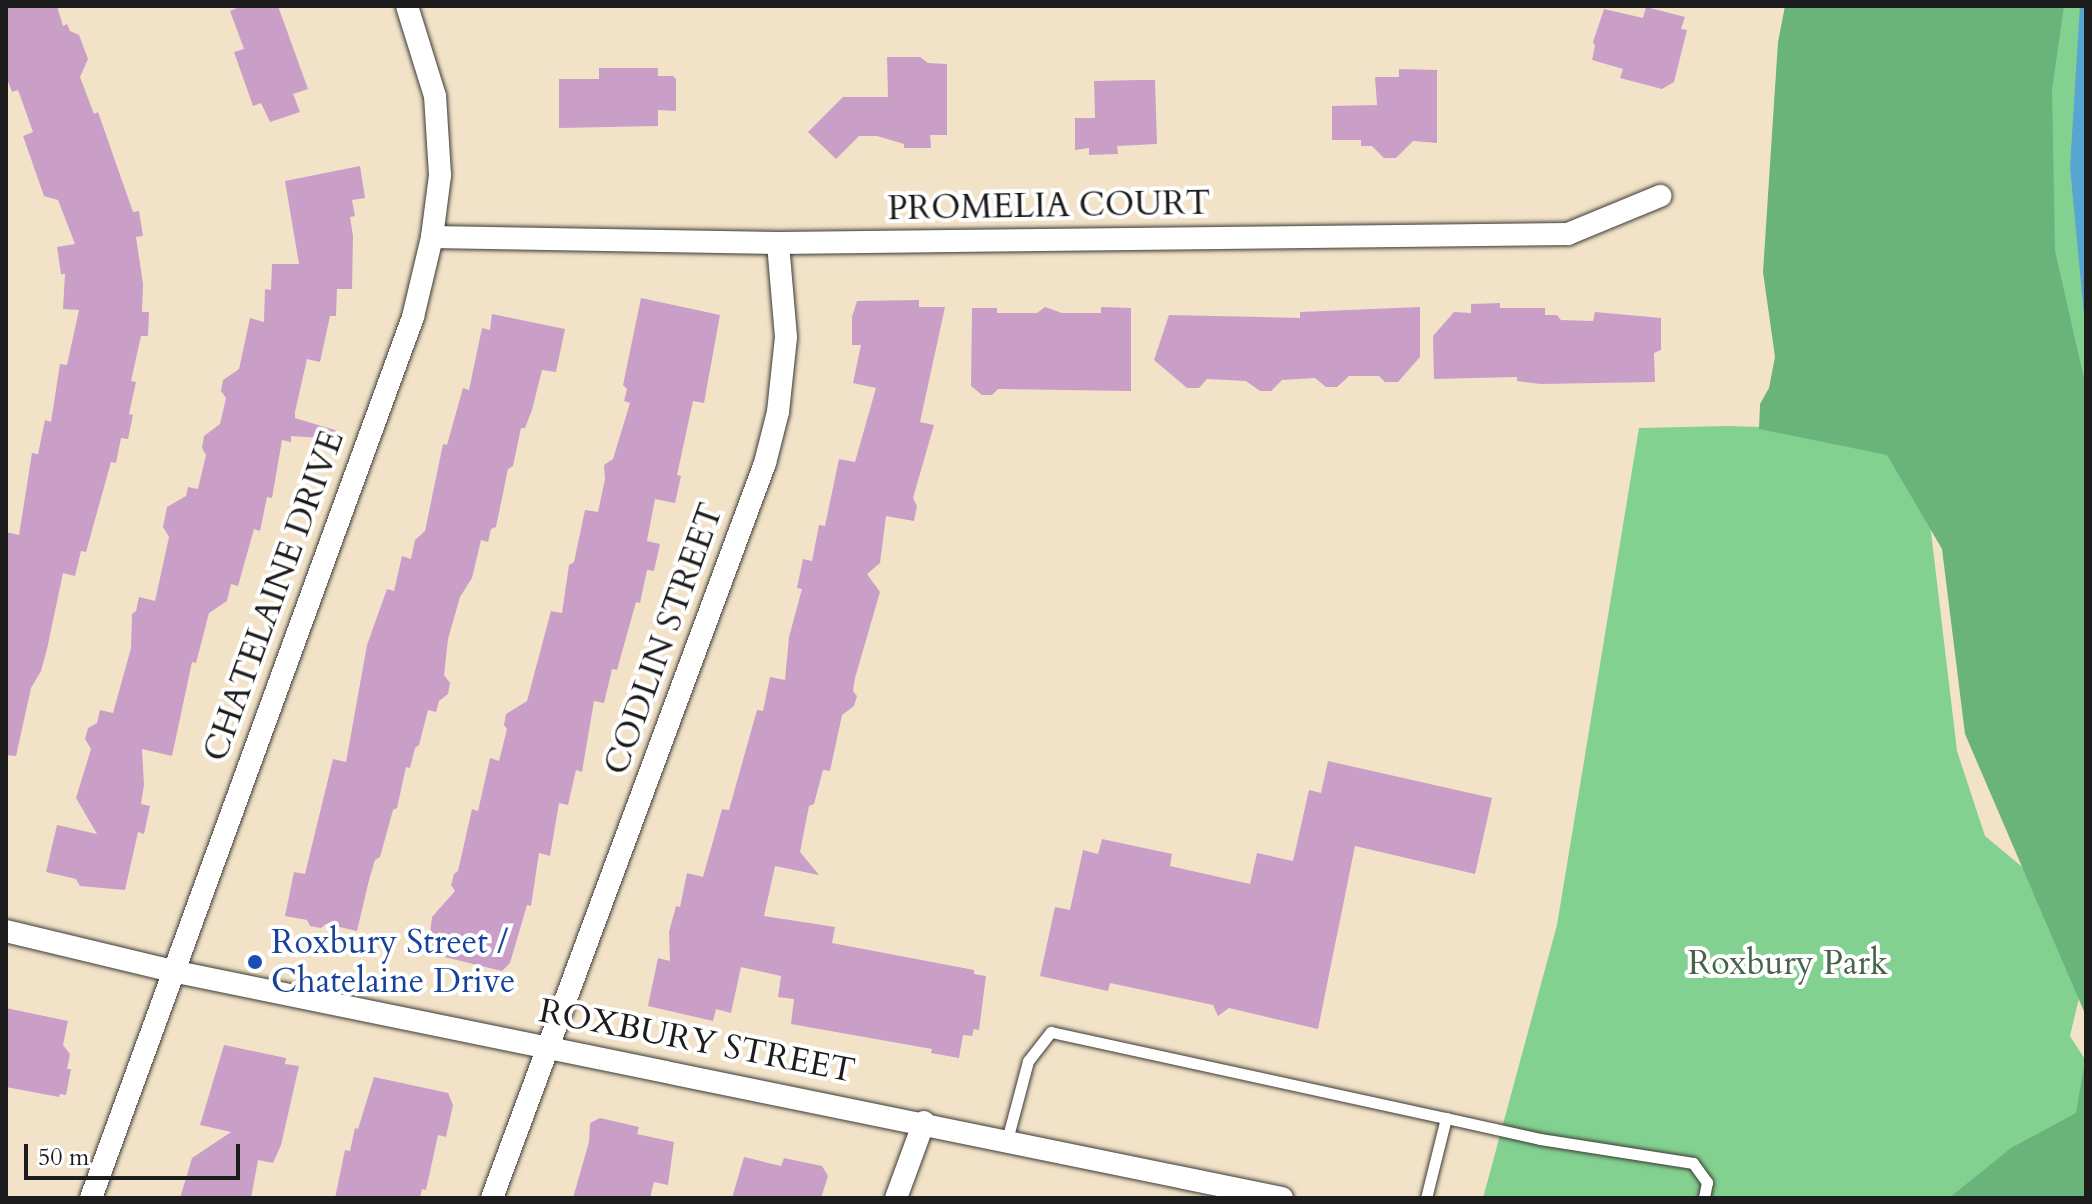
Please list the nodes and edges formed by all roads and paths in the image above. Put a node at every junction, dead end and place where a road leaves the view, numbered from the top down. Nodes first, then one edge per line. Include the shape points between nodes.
1 (407, 6) edge
2 (1660, 196) dead end
3 (432, 237) junction
4 (778, 243) junction
5 (6, 931) edge
6 (172, 971) junction
7 (548, 1046) junction
8 (1446, 1118) junction
9 (924, 1122) junction
10 (1007, 1140) junction
11 (91, 1198) edge
12 (492, 1198) edge
13 (896, 1198) edge
14 (1282, 1198) edge
15 (1426, 1198) edge
16 (1704, 1198) edge

1 - 3 street, CHATELAINE DRIVE via 435,96 440,175
2 - 4 street, PROMELIA COURT via 1568,234
3 - 4 street, PROMELIA COURT
3 - 6 street, CHATELAINE DRIVE via 413,317
4 - 7 street, CODLIN STREET via 786,337 778,412 765,463
5 - 6 street, ROXBURY STREET
6 - 7 street, ROXBURY STREET
6 - 11 street, CHATELAINE DRIVE
7 - 9 street, ROXBURY STREET
7 - 12 street, CODLIN STREET
8 - 10 lane via 1051,1032 1028,1061
8 - 15 lane
8 - 16 lane via 1693,1163 1707,1182
9 - 10 street, ROXBURY STREET
9 - 13 street
10 - 14 street, ROXBURY STREET

